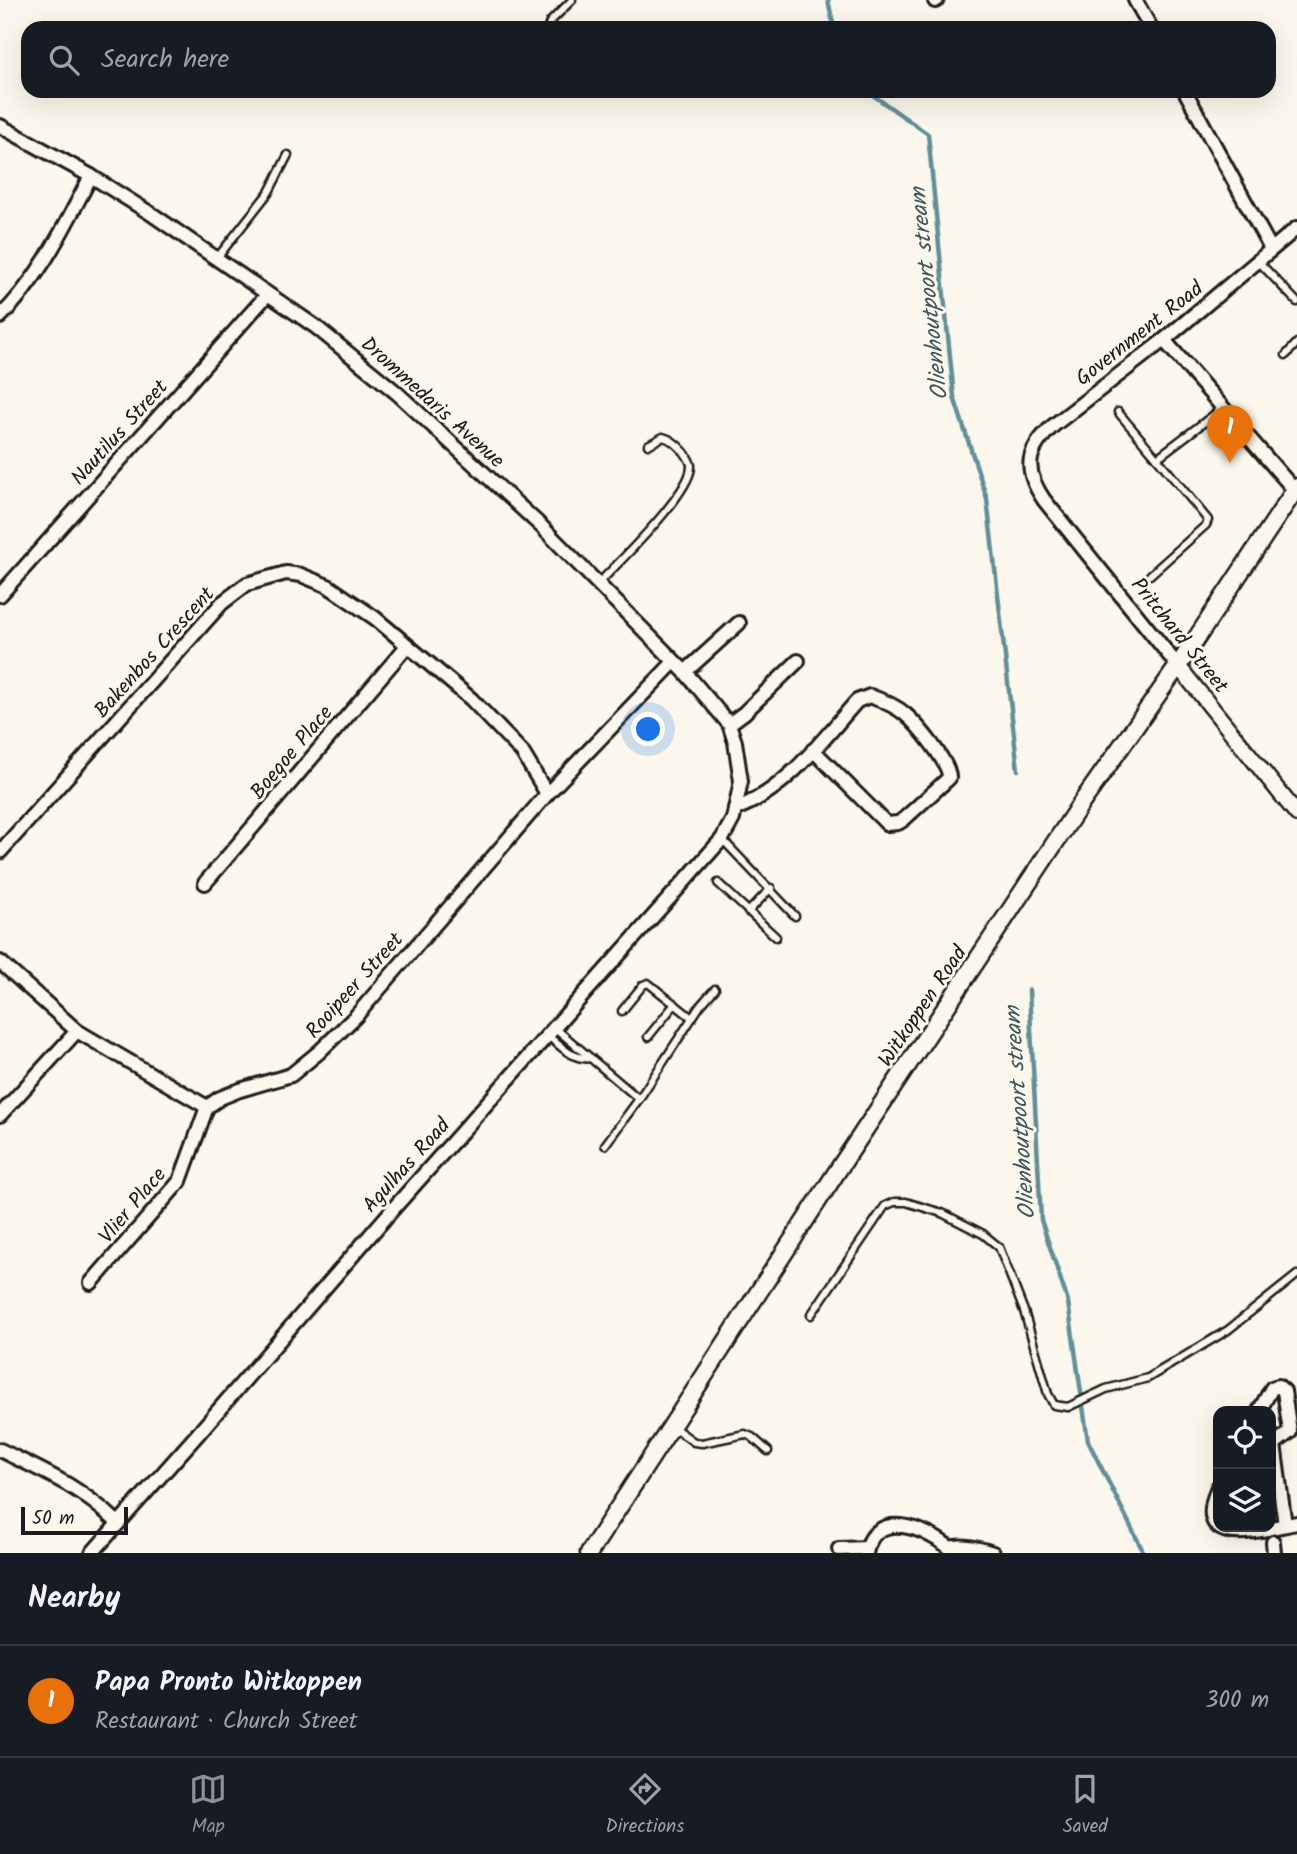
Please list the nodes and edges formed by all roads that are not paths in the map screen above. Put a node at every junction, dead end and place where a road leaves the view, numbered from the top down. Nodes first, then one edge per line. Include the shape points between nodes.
1 (572, 0) edge
2 (1135, 0) edge
3 (551, 21) edge
4 (1147, 21) edge
5 (1189, 98) edge
6 (0, 126) edge
7 (288, 155) dead end
8 (91, 176) junction
9 (1297, 228) edge
10 (1271, 249) junction
11 (215, 259) junction
12 (1258, 261) junction
13 (267, 295) junction
14 (1297, 302) edge
15 (0, 317) edge
16 (1164, 340) junction
17 (1297, 343) edge
18 (1286, 355) dead end
19 (1223, 408) junction
20 (1118, 412) dead end
21 (648, 445) dead end
22 (1157, 458) junction
23 (1032, 480) joint
24 (1296, 490) edge
25 (1150, 575) dead end
26 (598, 584) junction
27 (0, 595) edge
28 (739, 623) dead end
29 (407, 646) junction
30 (798, 661) dead end
31 (674, 662) junction
32 (1178, 666) junction
33 (685, 672) junction
34 (729, 724) junction
35 (813, 750) junction
36 (547, 794) junction
37 (736, 803) junction
38 (1297, 814) edge
39 (722, 839) junction
40 (0, 852) edge
41 (205, 883) dead end
42 (718, 883) dead end
43 (771, 888) junction
44 (748, 912) junction
45 (795, 916) dead end
46 (776, 937) dead end
47 (0, 962) edge
48 (715, 989) dead end
49 (675, 1004) junction
50 (622, 1011) dead end
51 (692, 1018) junction
52 (77, 1031) junction
53 (552, 1032) junction
54 (648, 1037) dead end
55 (639, 1099) junction
56 (206, 1107) junction
57 (0, 1115) edge
58 (605, 1145) dead end
59 (1297, 1275) edge
60 (91, 1283) dead end
61 (811, 1315) dead end
62 (1262, 1406) edge
63 (671, 1426) junction
64 (1276, 1441) edge
65 (0, 1450) edge
66 (768, 1451) dead end
67 (1275, 1469) edge
68 (118, 1523) junction
69 (1291, 1524) edge
70 (839, 1549) dead end
71 (867, 1550) edge
72 (948, 1551) edge
73 (92, 1553) edge
74 (589, 1553) edge
75 (993, 1553) edge

1 - 3 lane
2 - 4 street
5 - 10 street
6 - 8 street, Drommedaris Avenue
7 - 11 lane via 269,192
8 - 11 street, Drommedaris Avenue
8 - 15 street via 38,272
9 - 10 street, Government Road
10 - 12 street, Government Road
11 - 13 street, Drommedaris Avenue
12 - 14 lane
12 - 16 street, Government Road
13 - 26 street, Drommedaris Avenue via 363,364 507,494
13 - 27 street, Nautilus Street
16 - 19 street
16 - 23 street, Government Road via 1040,437 1030,456
17 - 18 lane
19 - 22 lane
19 - 24 street
20 - 22 lane
21 - 26 lane via 663,437 675,442 691,466 688,476 682,491
22 - 25 lane via 1208,520
23 - 32 street, Pritchard Street
24 - 32 main road, Witkoppen Road
26 - 31 street, Drommedaris Avenue
28 - 33 street
29 - 36 street, Bakenbos Crescent via 471,699 522,752
29 - 40 street, Bakenbos Crescent via 317,581 286,573 247,584 222,603
29 - 41 street, Boegoe Place
30 - 34 street
31 - 33 street, Drommedaris Avenue
31 - 36 street, Rooipeer Street
32 - 38 street, Pritchard Street
32 - 63 main road, Witkoppen Road via 1072,816
33 - 34 street, Drommedaris Avenue
34 - 37 street, Drommedaris Avenue via 741,781
35 - 35 street via 857,701 870,696 904,713 943,760 949,778 903,820 887,824
35 - 37 street via 760,799
36 - 56 street, Rooipeer Street via 356,1016 319,1052 291,1075 240,1090
37 - 39 street, Agulhas Road
39 - 43 lane
39 - 53 street, Agulhas Road
42 - 44 lane
43 - 44 lane
43 - 45 lane
44 - 46 lane
47 - 52 street
48 - 51 lane
49 - 50 lane via 645,984
49 - 51 lane
49 - 54 lane
51 - 55 lane
52 - 56 street
52 - 57 street
53 - 55 lane via 576,1058 591,1058
53 - 68 street, Agulhas Road
55 - 58 lane
56 - 60 street, Vlier Place via 180,1181
59 - 61 lane via 1228,1330 1148,1378 1060,1407 1051,1401 999,1247 957,1219 919,1205 899,1202 885,1206
62 - 64 street via 1272,1388 1284,1391 1290,1432
63 - 66 lane via 702,1443 745,1434
63 - 74 main road, Witkoppen Road
65 - 68 street via 72,1486
67 - 69 street
68 - 73 street, Agulhas Road
70 - 71 street
71 - 72 street via 876,1535 900,1524 928,1534
72 - 75 street via 955,1546

